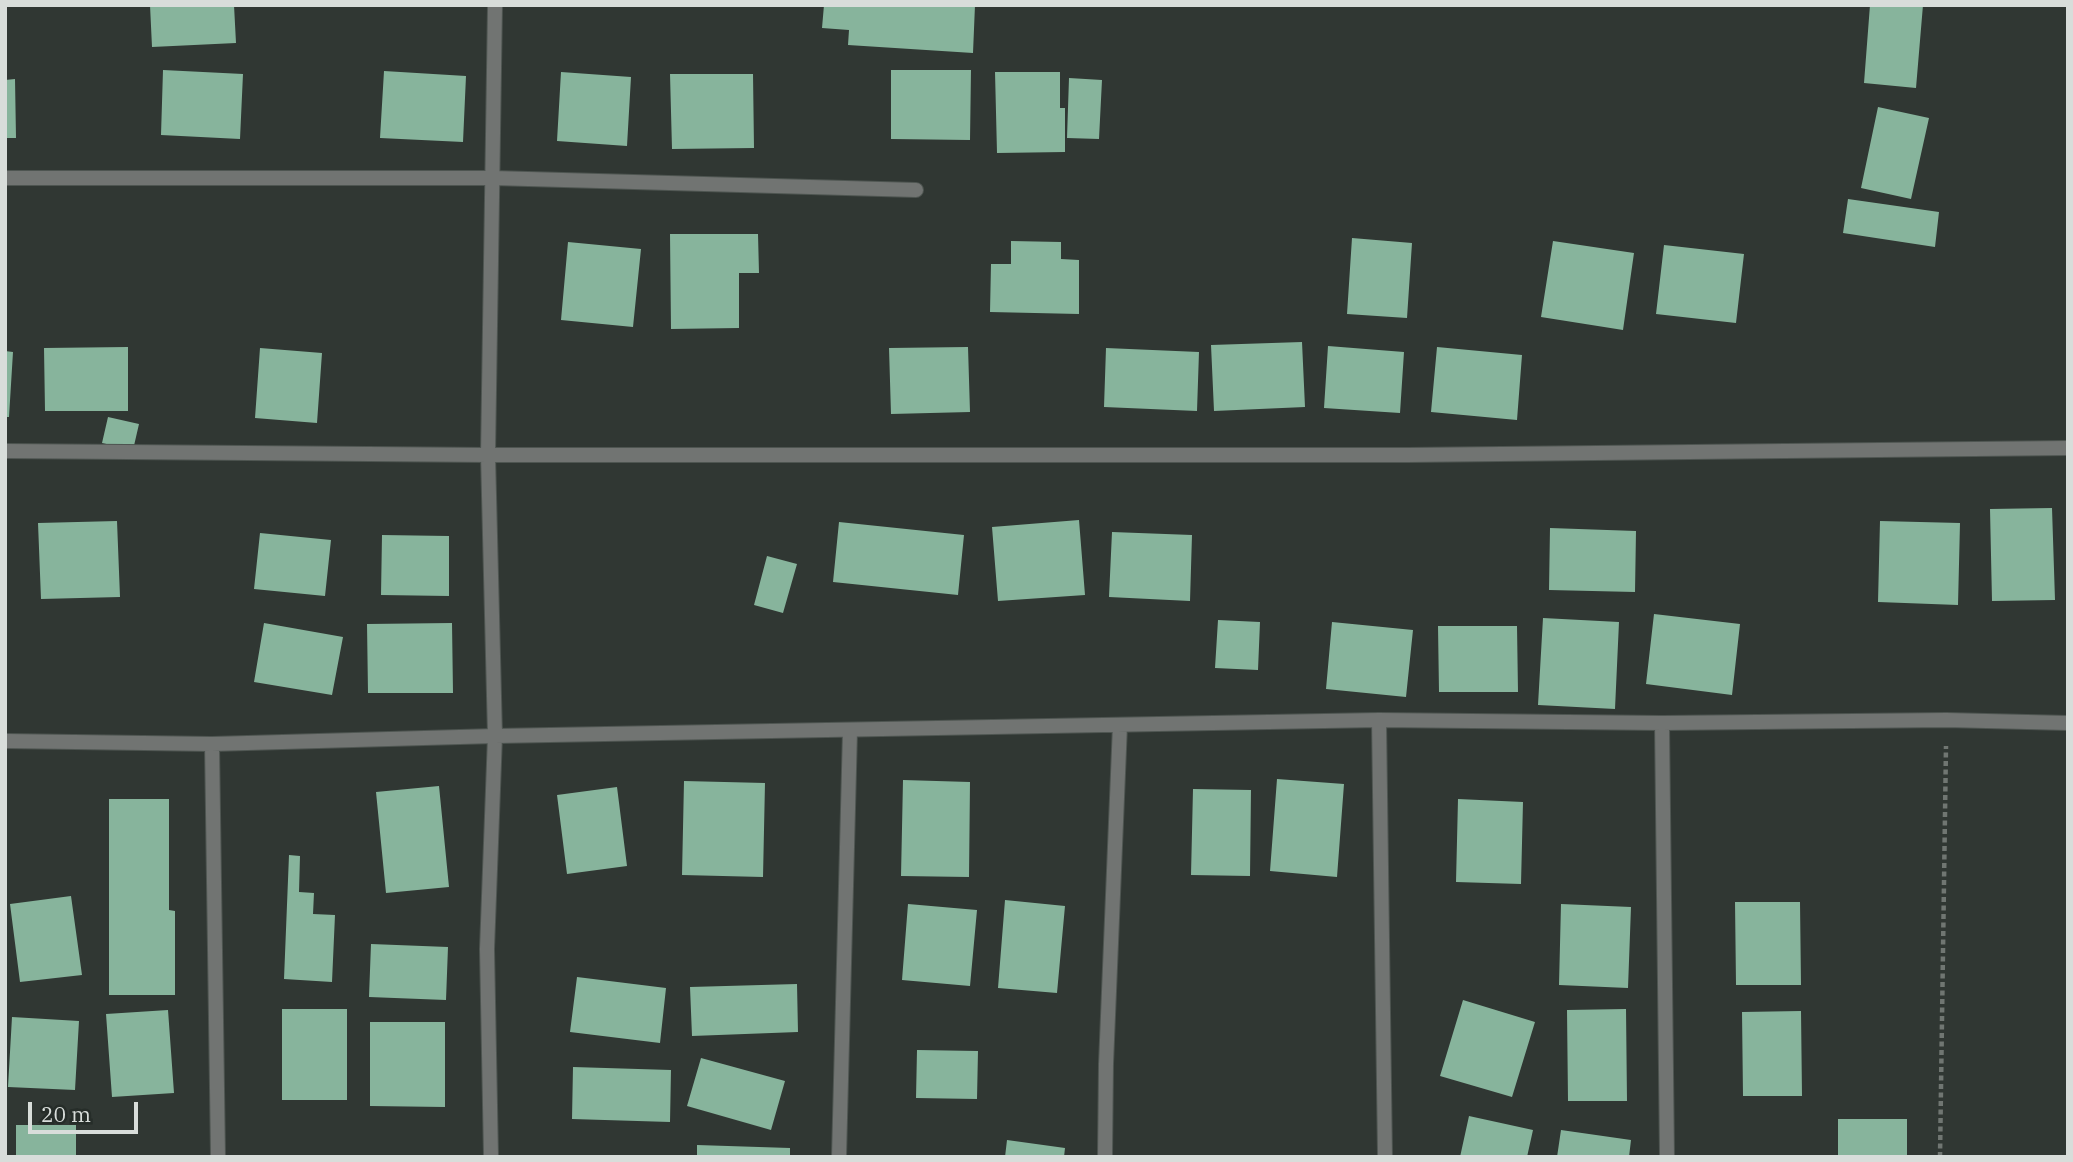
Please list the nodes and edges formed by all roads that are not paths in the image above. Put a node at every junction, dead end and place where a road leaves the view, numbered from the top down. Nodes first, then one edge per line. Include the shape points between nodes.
1 (495, 5) edge
2 (5, 178) edge
3 (493, 178) junction
4 (916, 190) dead end
5 (2068, 448) edge
6 (5, 451) edge
7 (488, 456) junction
8 (1379, 720) junction
9 (1662, 723) junction
10 (2068, 723) edge
11 (1120, 725) junction
12 (850, 731) junction
13 (495, 736) junction
14 (5, 741) edge
15 (212, 744) junction
16 (218, 1157) edge
17 (491, 1157) edge
18 (838, 1157) edge
19 (1105, 1157) edge
20 (1385, 1157) edge
21 (1667, 1157) edge

1 - 3 street
2 - 3 street
3 - 4 street
3 - 7 street
5 - 7 street via 1407,455
6 - 7 street
7 - 13 street
8 - 9 street
8 - 11 street
8 - 20 street
9 - 10 street
9 - 21 street
11 - 12 street
11 - 19 street
12 - 13 street
12 - 18 street
13 - 15 street
13 - 17 street via 487,949
14 - 15 street
15 - 16 street

